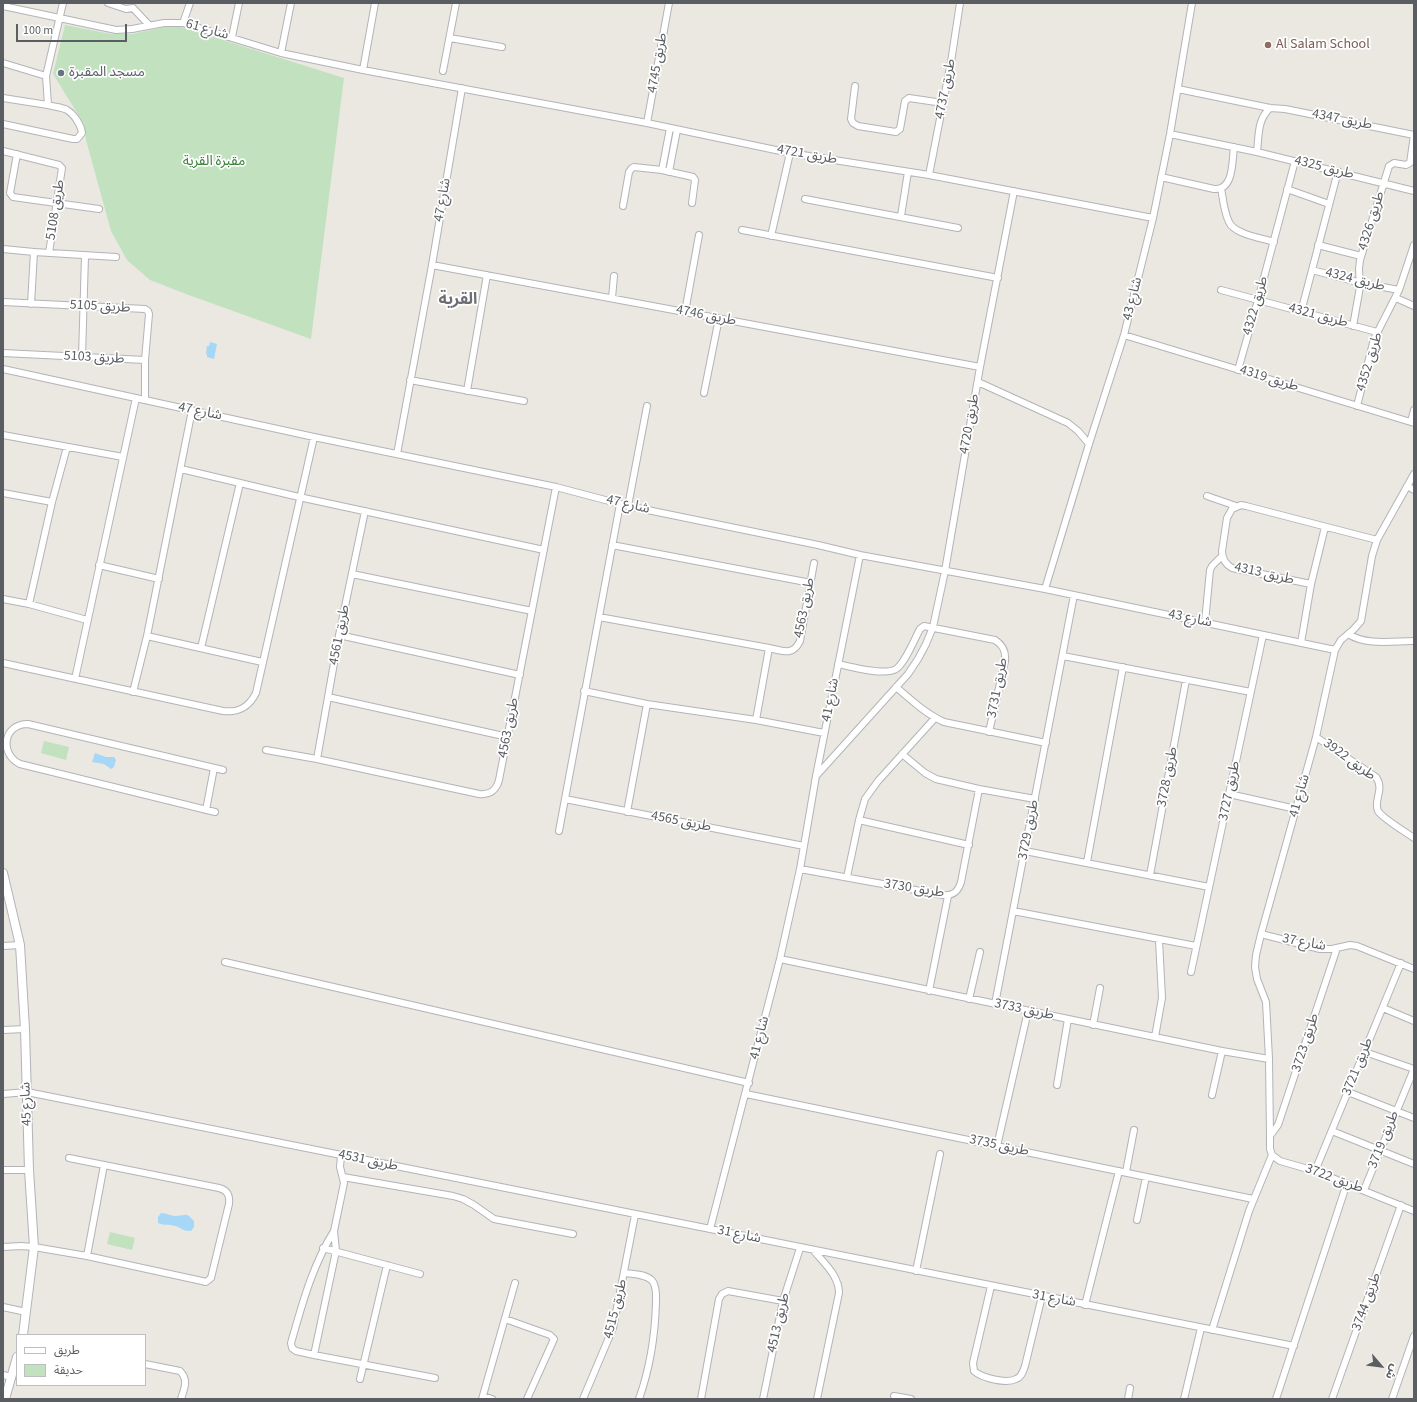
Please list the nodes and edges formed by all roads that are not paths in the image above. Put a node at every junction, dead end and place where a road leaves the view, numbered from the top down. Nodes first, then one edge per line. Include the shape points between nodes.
1 (63, 3) edge
2 (108, 3) edge
3 (190, 3) edge
4 (239, 3) edge
5 (291, 3) edge
6 (375, 3) edge
7 (456, 3) edge
8 (669, 3) edge
9 (960, 3) edge
10 (1192, 3) edge
11 (3, 6) edge
12 (135, 6) edge
13 (60, 19) junction
14 (183, 23) junction
15 (149, 25) junction
16 (232, 37) junction
17 (450, 38) junction
18 (502, 47) dead end
19 (281, 53) junction
20 (3, 63) edge
21 (363, 70) junction
22 (443, 71) dead end
23 (46, 76) junction
24 (855, 86) dead end
25 (462, 88) junction
26 (1178, 88) junction
27 (3, 98) edge
28 (943, 103) junction
29 (48, 105) junction
30 (1270, 108) junction
31 (647, 123) junction
32 (3, 124) edge
33 (670, 128) junction
34 (677, 130) junction
35 (1170, 134) junction
36 (1414, 135) edge
37 (1234, 148) junction
38 (3, 151) edge
39 (1257, 152) junction
40 (790, 153) junction
41 (17, 154) junction
42 (1295, 161) junction
43 (662, 170) junction
44 (1338, 171) junction
45 (669, 172) junction
46 (908, 172) junction
47 (929, 175) junction
48 (1162, 177) junction
49 (1384, 183) junction
50 (1221, 188) junction
51 (1287, 189) junction
52 (1014, 191) junction
53 (1414, 191) edge
54 (805, 199) dead end
55 (692, 202) dead end
56 (57, 203) junction
57 (1330, 204) junction
58 (623, 206) dead end
59 (98, 209) dead end
60 (901, 216) junction
61 (1153, 218) junction
62 (958, 228) dead end
63 (742, 230) dead end
64 (699, 235) dead end
65 (771, 236) junction
66 (1274, 242) junction
67 (1318, 245) junction
68 (1414, 245) edge
69 (3, 249) edge
70 (34, 252) junction
71 (49, 253) junction
72 (85, 256) junction
73 (1361, 256) junction
74 (116, 257) dead end
75 (432, 265) junction
76 (1312, 270) junction
77 (487, 275) junction
78 (614, 276) dead end
79 (998, 278) junction
80 (1361, 283) junction
81 (1221, 290) dead end
82 (1399, 290) junction
83 (612, 298) junction
84 (1396, 298) junction
85 (1258, 300) junction
86 (3, 302) edge
87 (31, 304) junction
88 (1414, 306) edge
89 (84, 307) junction
90 (685, 312) junction
91 (1301, 312) junction
92 (719, 318) junction
93 (1354, 326) junction
94 (1377, 332) junction
95 (1124, 335) junction
96 (3, 353) edge
97 (82, 357) junction
98 (145, 360) junction
99 (980, 367) junction
100 (3, 369) edge
101 (1238, 370) junction
102 (410, 380) junction
103 (978, 382) junction
104 (467, 391) junction
105 (704, 393) dead end
106 (136, 398) junction
107 (145, 400) junction
108 (524, 401) dead end
109 (647, 406) dead end
110 (1357, 406) junction
111 (192, 410) junction
112 (1414, 410) edge
113 (1412, 423) edge
114 (3, 435) edge
115 (314, 437) junction
116 (1089, 444) junction
117 (68, 447) junction
118 (397, 454) junction
119 (123, 457) junction
120 (181, 469) junction
121 (1414, 474) edge
122 (240, 483) junction
123 (1407, 486) junction
124 (556, 487) junction
125 (1414, 490) edge
126 (3, 493) edge
127 (1207, 496) dead end
128 (299, 497) junction
129 (52, 502) junction
130 (620, 504) junction
131 (628, 506) junction
132 (1236, 506) junction
133 (365, 511) junction
134 (1325, 527) junction
135 (1377, 540) junction
136 (612, 545) junction
137 (544, 550) junction
138 (860, 555) junction
139 (1222, 556) junction
140 (814, 563) dead end
141 (99, 565) junction
142 (945, 571) junction
143 (352, 574) junction
144 (159, 579) junction
145 (811, 583) junction
146 (1311, 584) junction
147 (1045, 589) junction
148 (1074, 595) junction
149 (3, 599) edge
150 (29, 604) junction
151 (532, 611) junction
152 (599, 617) junction
153 (87, 620) junction
154 (1205, 622) junction
155 (933, 627) junction
156 (1348, 634) junction
157 (339, 635) junction
158 (1263, 635) junction
159 (147, 636) junction
160 (1414, 641) edge
161 (1301, 643) junction
162 (201, 648) junction
163 (769, 648) junction
164 (1335, 650) junction
165 (1062, 656) junction
166 (262, 662) junction
167 (3, 663) edge
168 (838, 664) junction
169 (1123, 667) junction
170 (520, 675) junction
171 (75, 679) junction
172 (1186, 680) junction
173 (896, 687) junction
174 (584, 691) junction
175 (133, 692) junction
176 (1251, 692) junction
177 (328, 697) junction
178 (647, 704) junction
179 (935, 718) junction
180 (756, 720) junction
181 (824, 732) junction
182 (989, 732) junction
183 (508, 737) junction
184 (1316, 737) junction
185 (4, 743) edge
186 (1046, 743) junction
187 (266, 750) dead end
188 (902, 754) junction
189 (317, 759) junction
190 (214, 768) junction
191 (223, 770) dead end
192 (816, 776) junction
193 (979, 790) junction
194 (1229, 794) junction
195 (565, 799) junction
196 (1035, 799) junction
197 (1296, 809) junction
198 (206, 810) junction
199 (215, 812) dead end
200 (627, 812) junction
201 (859, 820) junction
202 (559, 831) dead end
203 (1414, 838) edge
204 (969, 845) junction
205 (804, 846) junction
206 (1025, 851) junction
207 (1087, 862) junction
208 (800, 868) junction
209 (3, 873) edge
210 (1150, 875) junction
211 (847, 877) junction
212 (1209, 887) junction
213 (948, 896) junction
214 (1013, 911) junction
215 (1261, 934) junction
216 (1159, 940) junction
217 (20, 945) junction
218 (3, 946) edge
219 (1196, 946) junction
220 (1338, 948) junction
221 (980, 952) dead end
222 (780, 959) junction
223 (225, 962) dead end
224 (1401, 963) junction
225 (1414, 969) edge
226 (1191, 972) dead end
227 (1100, 988) dead end
228 (929, 990) junction
229 (969, 999) junction
230 (995, 1004) junction
231 (1383, 1008) junction
232 (1028, 1011) junction
233 (1068, 1020) junction
234 (1414, 1021) edge
235 (1093, 1025) junction
236 (25, 1029) junction
237 (3, 1030) edge
238 (1156, 1037) junction
239 (1222, 1051) junction
240 (1365, 1052) junction
241 (1269, 1059) junction
242 (1414, 1069) edge
243 (749, 1083) junction
244 (1056, 1085) dead end
245 (27, 1092) junction
246 (1348, 1092) junction
247 (3, 1094) edge
248 (746, 1094) junction
249 (1212, 1095) dead end
250 (1397, 1111) junction
251 (1414, 1118) edge
252 (1134, 1130) dead end
253 (1332, 1132) junction
254 (1270, 1136) junction
255 (997, 1146) junction
256 (1380, 1151) junction
257 (940, 1154) dead end
258 (341, 1155) junction
259 (1272, 1155) junction
260 (69, 1158) dead end
261 (1414, 1164) edge
262 (104, 1165) junction
263 (3, 1170) edge
264 (29, 1170) junction
265 (1315, 1171) junction
266 (1123, 1172) junction
267 (343, 1177) junction
268 (1146, 1177) junction
269 (1347, 1183) junction
270 (1364, 1190) junction
271 (1253, 1199) junction
272 (1401, 1205) junction
273 (1414, 1211) edge
274 (635, 1215) junction
275 (1137, 1220) dead end
276 (710, 1229) junction
277 (334, 1231) junction
278 (573, 1234) dead end
279 (3, 1247) edge
280 (34, 1247) junction
281 (323, 1248) junction
282 (800, 1248) junction
283 (336, 1251) junction
284 (814, 1251) junction
285 (87, 1256) junction
286 (387, 1265) junction
287 (916, 1271) junction
288 (625, 1273) junction
289 (420, 1274) dead end
290 (515, 1283) dead end
291 (991, 1286) junction
292 (1042, 1296) junction
293 (783, 1301) junction
294 (1086, 1305) junction
295 (3, 1307) edge
296 (26, 1312) junction
297 (505, 1319) junction
298 (1201, 1328) junction
299 (1212, 1330) junction
300 (22, 1334) edge
301 (1414, 1339) edge
302 (1294, 1346) junction
303 (314, 1355) junction
304 (16, 1361) edge
305 (146, 1364) edge
306 (364, 1364) junction
307 (3, 1374) edge
308 (12, 1377) junction
309 (435, 1378) dead end
310 (360, 1379) dead end
311 (1130, 1388) dead end
312 (894, 1396) dead end
313 (483, 1397) edge
314 (1395, 1398) edge
315 (5, 1399) edge
316 (181, 1399) edge
317 (492, 1399) edge
318 (527, 1399) edge
319 (583, 1399) edge
320 (639, 1399) edge
321 (701, 1399) edge
322 (763, 1399) edge
323 (817, 1399) edge
324 (911, 1399) edge
325 (1128, 1399) edge
326 (1184, 1399) edge
327 (1276, 1399) edge
328 (1332, 1399) edge

1 - 13 street
2 - 12 street via 126,9
3 - 14 street
4 - 16 street
5 - 19 street
6 - 21 street
7 - 17 street
8 - 31 street, طريق 4745
9 - 28 street, طريق 4737
10 - 26 street, شارع 43
11 - 13 street, شارع 61
12 - 15 street
13 - 15 street, شارع 61 via 116,30
13 - 23 street
14 - 15 street, شارع 61
14 - 16 street, شارع 61
16 - 19 street, شارع 61
17 - 18 street
17 - 22 street
19 - 21 street, شارع 61
20 - 23 street
21 - 25 street, شارع 61
23 - 29 street
24 - 28 street via 851,119 858,126 896,132 900,129 905,101 908,98
25 - 31 street, طريق 4721
25 - 75 street, شارع 47
26 - 30 street, طريق 4347
26 - 35 street, شارع 43
27 - 29 street
28 - 47 street, طريق 4737
29 - 32 street via 66,109 73,115 82,130 80,137 73,139
30 - 36 street, طريق 4347
30 - 39 street via 1261,120
31 - 33 street, طريق 4721
33 - 34 street, طريق 4721
33 - 43 street
34 - 40 street, طريق 4721
34 - 45 street
35 - 37 street, طريق 4325
35 - 48 street, شارع 43
36 - 49 street, طريق 4326 via 1410,163 1390,165
37 - 39 street, طريق 4325
37 - 50 street via 1229,180 1225,187
38 - 41 street
39 - 42 street, طريق 4325
40 - 46 street, طريق 4721
40 - 65 street
41 - 56 street, طريق 5108 via 61,166
41 - 56 street via 11,195 16,198
42 - 44 street, طريق 4325
42 - 51 street, طريق 4322
43 - 45 street
43 - 58 street via 632,168
44 - 49 street, طريق 4325
44 - 57 street, طريق 4324
45 - 55 street via 694,178
46 - 47 street, طريق 4721
46 - 60 street
47 - 52 street, طريق 4721
48 - 50 street via 1214,189
48 - 61 street, شارع 43
49 - 53 street, طريق 4325
49 - 73 street, طريق 4326
50 - 66 street via 1231,226 1240,232
51 - 57 street
51 - 66 street, طريق 4322
52 - 61 street, طريق 4721
52 - 79 street, طريق 4720
54 - 60 street
56 - 59 street
56 - 71 street, طريق 5108
57 - 67 street, طريق 4324
60 - 62 street
61 - 95 street, شارع 43
63 - 65 street
64 - 90 street
65 - 79 street
66 - 85 street, طريق 4322
67 - 73 street, طريق 4324
67 - 76 street, طريق 4324
68 - 82 street, طريق 4352
69 - 70 street
70 - 71 street
70 - 87 street
71 - 72 street
72 - 74 street
72 - 89 street
73 - 80 street, طريق 4326
75 - 77 street, طريق 4746
75 - 102 street, شارع 47
76 - 80 street, طريق 4324
76 - 91 street, طريق 4324
77 - 83 street, طريق 4746
77 - 104 street
78 - 83 street
79 - 99 street, طريق 4720
80 - 82 street, طريق 4324
80 - 93 street, طريق 4326
81 - 85 street, طريق 4321
82 - 84 street, طريق 4352
83 - 90 street, طريق 4746
84 - 88 street
84 - 94 street, طريق 4352
85 - 91 street, طريق 4321
85 - 101 street, طريق 4322
86 - 87 street, طريق 5105
87 - 89 street, طريق 5105
89 - 97 street
89 - 98 street, طريق 5105 via 148,311
90 - 92 street, طريق 4746
91 - 93 street, طريق 4321
92 - 99 street, طريق 4746
92 - 105 street
93 - 94 street, طريق 4321
94 - 110 street, طريق 4352
95 - 101 street, طريق 4319
95 - 116 street, شارع 43
96 - 97 street, طريق 5103
97 - 98 street, طريق 5103
98 - 107 street, طريق 5103
99 - 103 street, طريق 4720
100 - 106 street, شارع 47
101 - 110 street, طريق 4319
102 - 104 street
102 - 118 street, شارع 47
103 - 116 street via 1068,423
103 - 142 street, طريق 4720
104 - 108 street
106 - 107 street, شارع 47
106 - 119 street
107 - 111 street, شارع 47
109 - 131 street
110 - 113 street, طريق 4319
111 - 115 street, شارع 47
111 - 120 street
112 - 113 street
114 - 117 street
115 - 118 street, شارع 47
115 - 128 street
116 - 147 street, شارع 43
117 - 119 street
117 - 129 street
118 - 124 street, شارع 47
119 - 141 street
120 - 122 street
120 - 144 street
121 - 123 street, شارع 41
122 - 128 street
122 - 162 street
123 - 125 street
123 - 135 street, شارع 41
124 - 130 street, شارع 47
124 - 137 street, طريق 4563
126 - 129 street
127 - 132 street
128 - 133 street
128 - 166 street
129 - 150 street
130 - 131 street, شارع 47
130 - 136 street
131 - 138 street, شارع 47
132 - 134 street via 1246,506
132 - 139 street, طريق 4313 via 1229,513
133 - 137 street
133 - 143 street, طريق 4561
134 - 135 street
134 - 146 street, طريق 4313
135 - 156 street, شارع 41 via 1362,615 1357,626
136 - 145 street
136 - 152 street
137 - 151 street, طريق 4563
138 - 142 street, شارع 43
138 - 168 street, شارع 41
139 - 146 street, طريق 4313 via 1232,568
139 - 154 street, طريق 4313 via 1210,570
140 - 145 street, طريق 4563
141 - 144 street
141 - 153 street
142 - 147 street, شارع 43
142 - 155 street
143 - 151 street
143 - 157 street, طريق 4561
144 - 159 street
145 - 163 street, طريق 4563 via 800,641 796,648 792,651
146 - 161 street, طريق 4313
147 - 148 street, شارع 43
148 - 154 street, شارع 43
148 - 165 street, طريق 3729
149 - 150 street
150 - 153 street
151 - 170 street, طريق 4563
152 - 163 street
152 - 174 street
153 - 171 street
154 - 158 street, شارع 43
155 - 168 street via 924,626 920,629 899,666 891,671 882,672
155 - 173 street via 918,659
155 - 182 street, طريق 3731 via 994,640 1004,649 1005,661
156 - 160 street via 1366,641
156 - 164 street, شارع 41
157 - 170 street
157 - 177 street, طريق 4561
158 - 161 street, شارع 43
158 - 176 street, طريق 3727
159 - 162 street
159 - 175 street
161 - 164 street, شارع 43
162 - 166 street
163 - 180 street
164 - 184 street, شارع 41
165 - 169 street
165 - 186 street, طريق 3729
166 - 175 street via 253,699 237,711
167 - 171 street
168 - 181 street, شارع 41
169 - 172 street
169 - 207 street
170 - 183 street, طريق 4563
171 - 175 street
172 - 176 street
172 - 210 street, طريق 3728
173 - 179 street, طريق 3731
173 - 192 street
174 - 178 street
174 - 195 street
176 - 194 street, طريق 3727
177 - 183 street
177 - 189 street, طريق 4561
178 - 180 street
178 - 200 street
179 - 182 street, طريق 3731 via 953,725
179 - 188 street
180 - 181 street
181 - 192 street, شارع 41
182 - 186 street, طريق 3731
183 - 189 street, طريق 4563 via 500,780 497,787 486,794
184 - 197 street, شارع 41
184 - 203 street, طريق 3922 via 1376,777 1380,786 1377,806 1380,814
185 - 190 street via 12,728 28,724
185 - 198 street via 10,759 20,764
186 - 196 street, طريق 3729
187 - 189 street
188 - 193 street via 925,773
188 - 201 street via 871,790 863,804
190 - 191 street
190 - 198 street
192 - 205 street, شارع 41
193 - 196 street
193 - 204 street, طريق 3730
194 - 197 street
194 - 212 street, طريق 3727
195 - 200 street, طريق 4565
195 - 202 street
196 - 206 street, طريق 3729
197 - 215 street, شارع 41
198 - 199 street
200 - 205 street, طريق 4565
201 - 204 street
201 - 211 street
204 - 213 street, طريق 3730 via 960,887
205 - 208 street, شارع 41
206 - 207 street
206 - 214 street, طريق 3729
207 - 210 street
208 - 211 street, طريق 3730
208 - 222 street, شارع 41
209 - 217 street, شارع 45
210 - 212 street
211 - 213 street, طريق 3730
212 - 219 street, طريق 3727
213 - 228 street
214 - 216 street
214 - 230 street, طريق 3729
215 - 220 street, شارع 37 via 1320,949
215 - 241 street, شارع 41 via 1255,967 1266,1002
216 - 219 street
216 - 238 street via 1162,998
217 - 218 street
217 - 236 street, شارع 45
219 - 226 street, طريق 3727
220 - 224 street, شارع 37 via 1357,946
220 - 254 street, طريق 3723 via 1278,1125
221 - 229 street
222 - 228 street, طريق 3733
222 - 243 street, شارع 41
223 - 243 street
224 - 225 street, شارع 37
224 - 231 street, طريق 3721
227 - 235 street
228 - 229 street, طريق 3733
229 - 230 street, طريق 3733
230 - 232 street, طريق 3733
231 - 234 street
231 - 240 street, طريق 3721
232 - 233 street, طريق 3733
232 - 255 street
233 - 235 street, طريق 3733
233 - 244 street
235 - 238 street, طريق 3733
236 - 237 street
236 - 245 street, شارع 45
238 - 239 street, طريق 3733
239 - 241 street, طريق 3733
239 - 249 street
240 - 242 street
240 - 246 street, طريق 3721
241 - 254 street, شارع 41
242 - 250 street, طريق 3719
243 - 248 street, شارع 41
245 - 247 street, طريق 4531
245 - 258 street, طريق 4531
245 - 264 street, شارع 45
246 - 250 street
246 - 253 street, طريق 3721
248 - 255 street, طريق 3735
248 - 276 street, شارع 41
250 - 251 street
250 - 256 street, طريق 3719
252 - 266 street
253 - 256 street
253 - 265 street, طريق 3721
254 - 259 street
255 - 266 street, طريق 3735
256 - 261 street
256 - 270 street, طريق 3719
257 - 287 street
258 - 267 street via 340,1168
258 - 274 street, طريق 4531
259 - 265 street, طريق 3722 via 1280,1161
259 - 271 street
260 - 262 street
262 - 285 street
262 - 285 street via 223,1189 229,1195 229,1204 209,1281
263 - 264 street
264 - 280 street, شارع 45
265 - 269 street, طريق 3722
266 - 268 street, طريق 3735
266 - 294 street
267 - 277 street
267 - 278 street via 453,1196 474,1205 494,1219
268 - 271 street, طريق 3735
268 - 275 street
269 - 270 street, طريق 3722
269 - 302 street
270 - 272 street, طريق 3722
271 - 299 street
272 - 273 street, طريق 3722
272 - 328 street, طريق 3744
274 - 276 street, طريق 4531
274 - 288 street, طريق 4515
276 - 282 street, شارع 31
277 - 281 street
277 - 283 street
279 - 280 street
280 - 285 street
280 - 296 street, شارع 45
281 - 283 street
281 - 303 street via 309,1282 291,1346 294,1350
282 - 284 street, شارع 31
282 - 293 street, طريق 4513
283 - 286 street
283 - 303 street
284 - 287 street, شارع 31
284 - 323 street via 836,1278 839,1286
286 - 289 street
286 - 306 street
287 - 291 street, شارع 31
288 - 319 street, طريق 4515 via 613,1328
288 - 320 street via 649,1278 656,1292 652,1345
290 - 297 street
291 - 292 street, شارع 31
291 - 292 street via 973,1363 978,1374 991,1378 1011,1381 1021,1375
292 - 294 street, شارع 31
293 - 321 street via 728,1291 722,1294
293 - 322 street, طريق 4513
294 - 298 street, شارع 31
295 - 296 street
296 - 300 street, شارع 45
297 - 313 street
297 - 318 street via 550,1334 554,1339
298 - 299 street, شارع 31
298 - 326 street
299 - 302 street, شارع 31
301 - 314 street
302 - 327 street
303 - 306 street
304 - 308 street
305 - 316 street via 184,1375 186,1380
306 - 309 street
306 - 310 street
307 - 308 street
308 - 315 street
311 - 325 street
312 - 324 street
313 - 317 street

